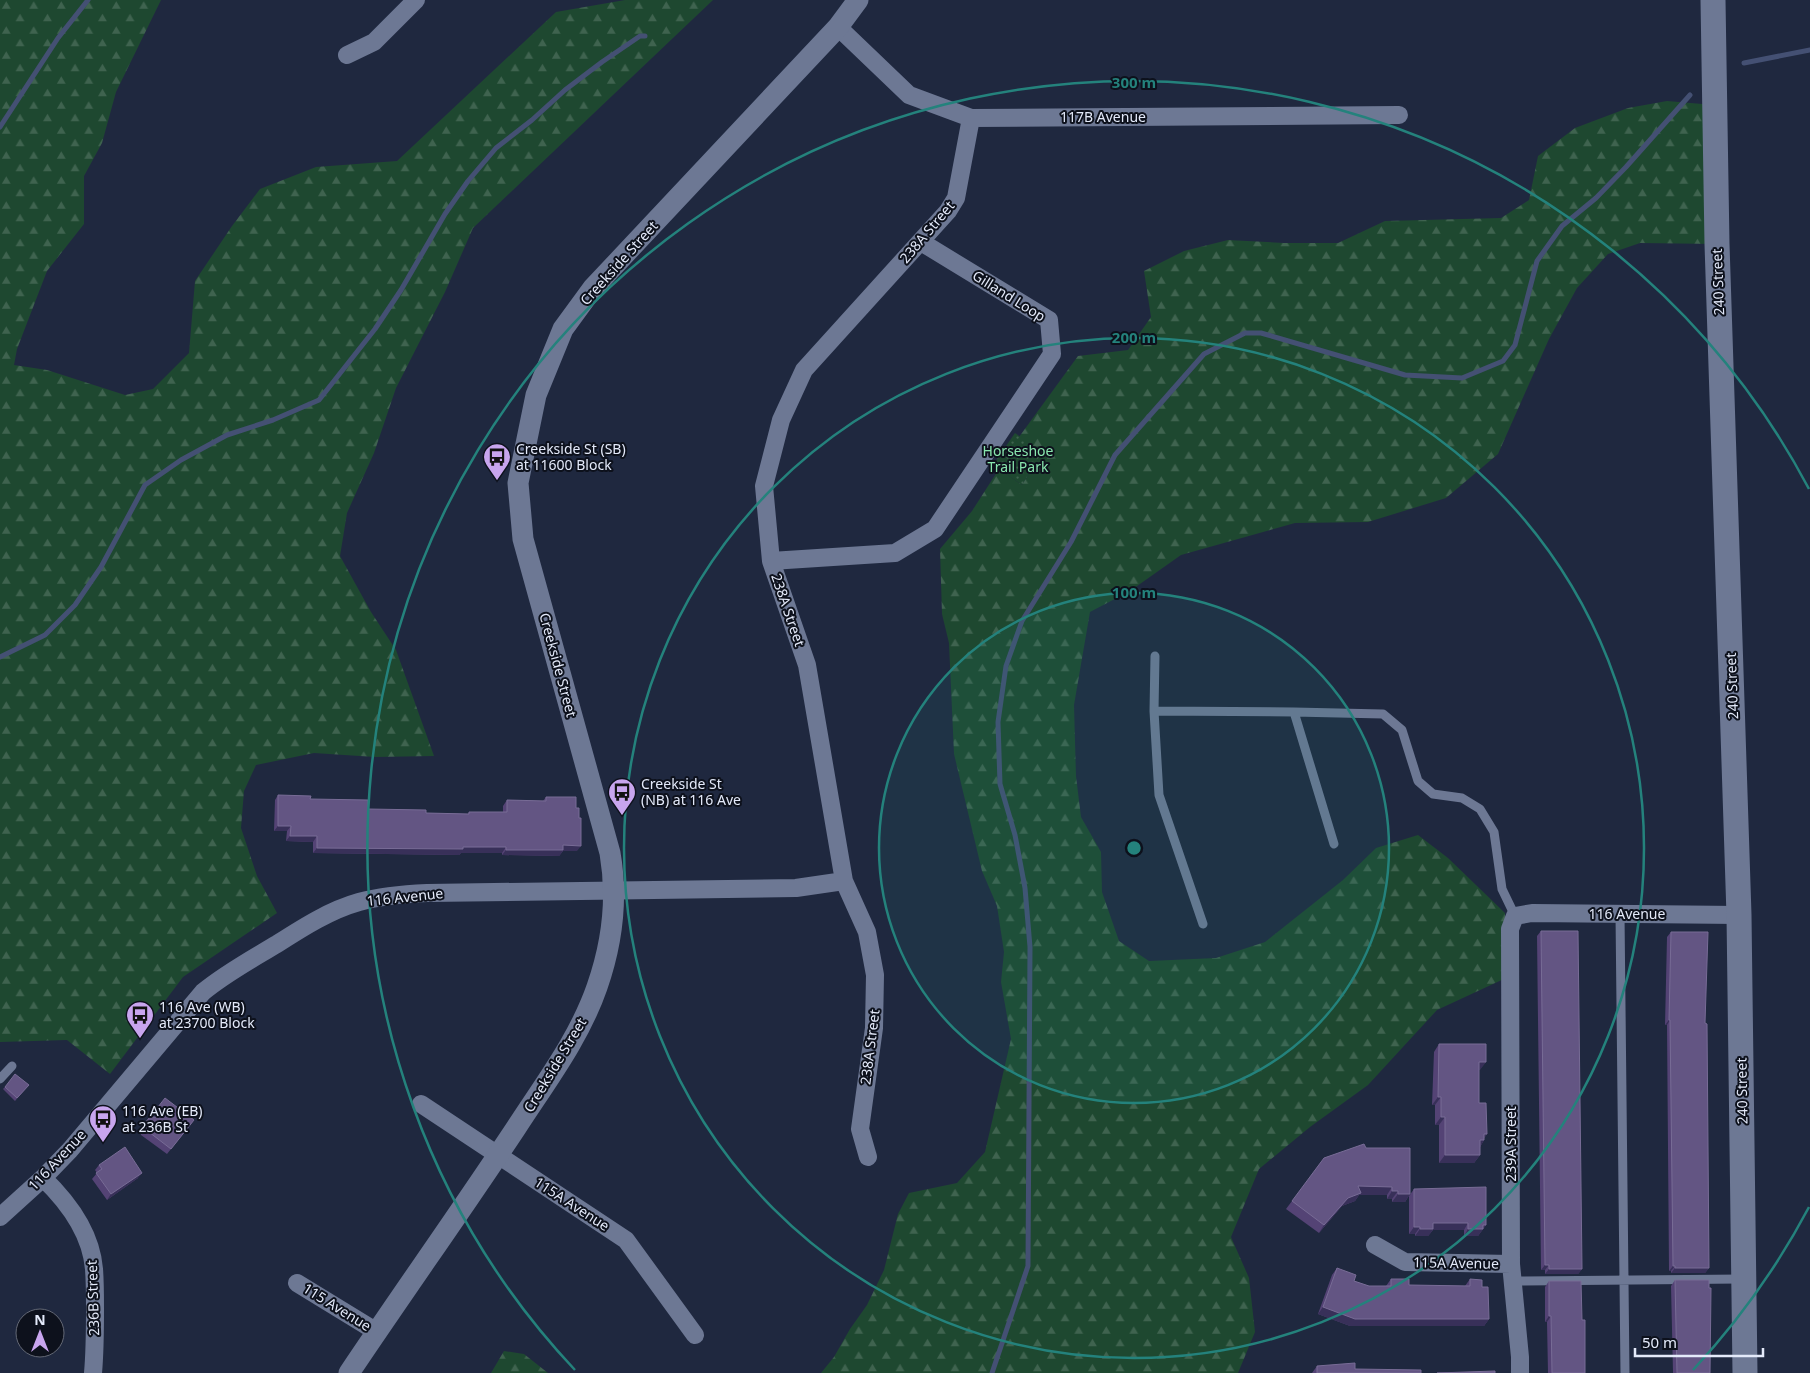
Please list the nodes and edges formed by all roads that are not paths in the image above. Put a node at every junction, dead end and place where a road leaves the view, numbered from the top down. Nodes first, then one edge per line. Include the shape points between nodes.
1 (416, 0) edge
2 (858, 0) edge
3 (1713, 0) edge
4 (838, 27) junction
5 (347, 55) dead end
6 (1399, 115) dead end
7 (972, 118) junction
8 (921, 242) junction
9 (771, 561) junction
10 (1155, 656) dead end
11 (1154, 710) junction
12 (1294, 712) junction
13 (1334, 844) dead end
14 (844, 881) junction
15 (614, 891) junction
16 (1620, 914) junction
17 (1739, 915) junction
18 (1516, 916) junction
19 (1203, 924) dead end
20 (12, 1066) dead end
21 (0, 1079) edge
22 (421, 1104) dead end
23 (498, 1155) junction
24 (868, 1157) dead end
25 (43, 1178) junction
26 (0, 1217) edge
27 (1375, 1245) dead end
28 (1511, 1272) junction
29 (1624, 1280) junction
30 (1744, 1280) junction
31 (296, 1282) dead end
32 (377, 1332) junction
33 (695, 1335) dead end
34 (93, 1373) edge
35 (349, 1373) edge
36 (1520, 1373) edge
37 (1625, 1373) edge
38 (1745, 1373) edge

1 - 5 street via 374,42
2 - 4 street, Creekside Street
3 - 17 main road, 240 Street
4 - 7 street, 117B Avenue via 909,95
4 - 15 street, Creekside Street via 593,288 562,329 536,396 518,483 523,539 610,853
6 - 7 street, 117B Avenue
7 - 8 street, 238A Street via 956,198
8 - 9 street, 238A Street via 804,370 781,420 764,486
8 - 9 street, Gilland Loop via 1049,320 1052,354 935,529 896,553
9 - 14 street, 238A Street via 807,665
10 - 11 lane
11 - 12 lane
11 - 19 lane via 1159,795
12 - 13 lane
12 - 18 lane via 1383,714 1402,730 1418,781 1433,794 1462,798 1480,809 1494,832 1502,889
14 - 15 street, 116 Avenue via 796,888
14 - 24 street, 238A Street via 867,932 875,975 874,1028 860,1129
15 - 23 street, Creekside Street via 613,922 606,958 590,1005 568,1049
15 - 25 street, 116 Avenue via 405,894 357,902 328,914 230,972 203,992
16 - 17 street, 116 Avenue
16 - 18 street, 116 Avenue via 1532,913
16 - 29 lane
17 - 30 main road, 240 Street
18 - 28 street, 239A Street via 1510,930
20 - 21 lane
22 - 23 street, 115A Avenue
23 - 32 street, Creekside Street
23 - 33 street, 115A Avenue via 626,1240
25 - 26 street, 116 Avenue
25 - 34 street, 236B Street via 73,1212 92,1256
27 - 28 street, 115A Avenue via 1406,1262
28 - 29 lane
28 - 36 street, 239A Street
29 - 30 lane
29 - 37 lane
30 - 38 main road, 240 Street
31 - 32 street, 115 Avenue
32 - 35 street, Creekside Street

